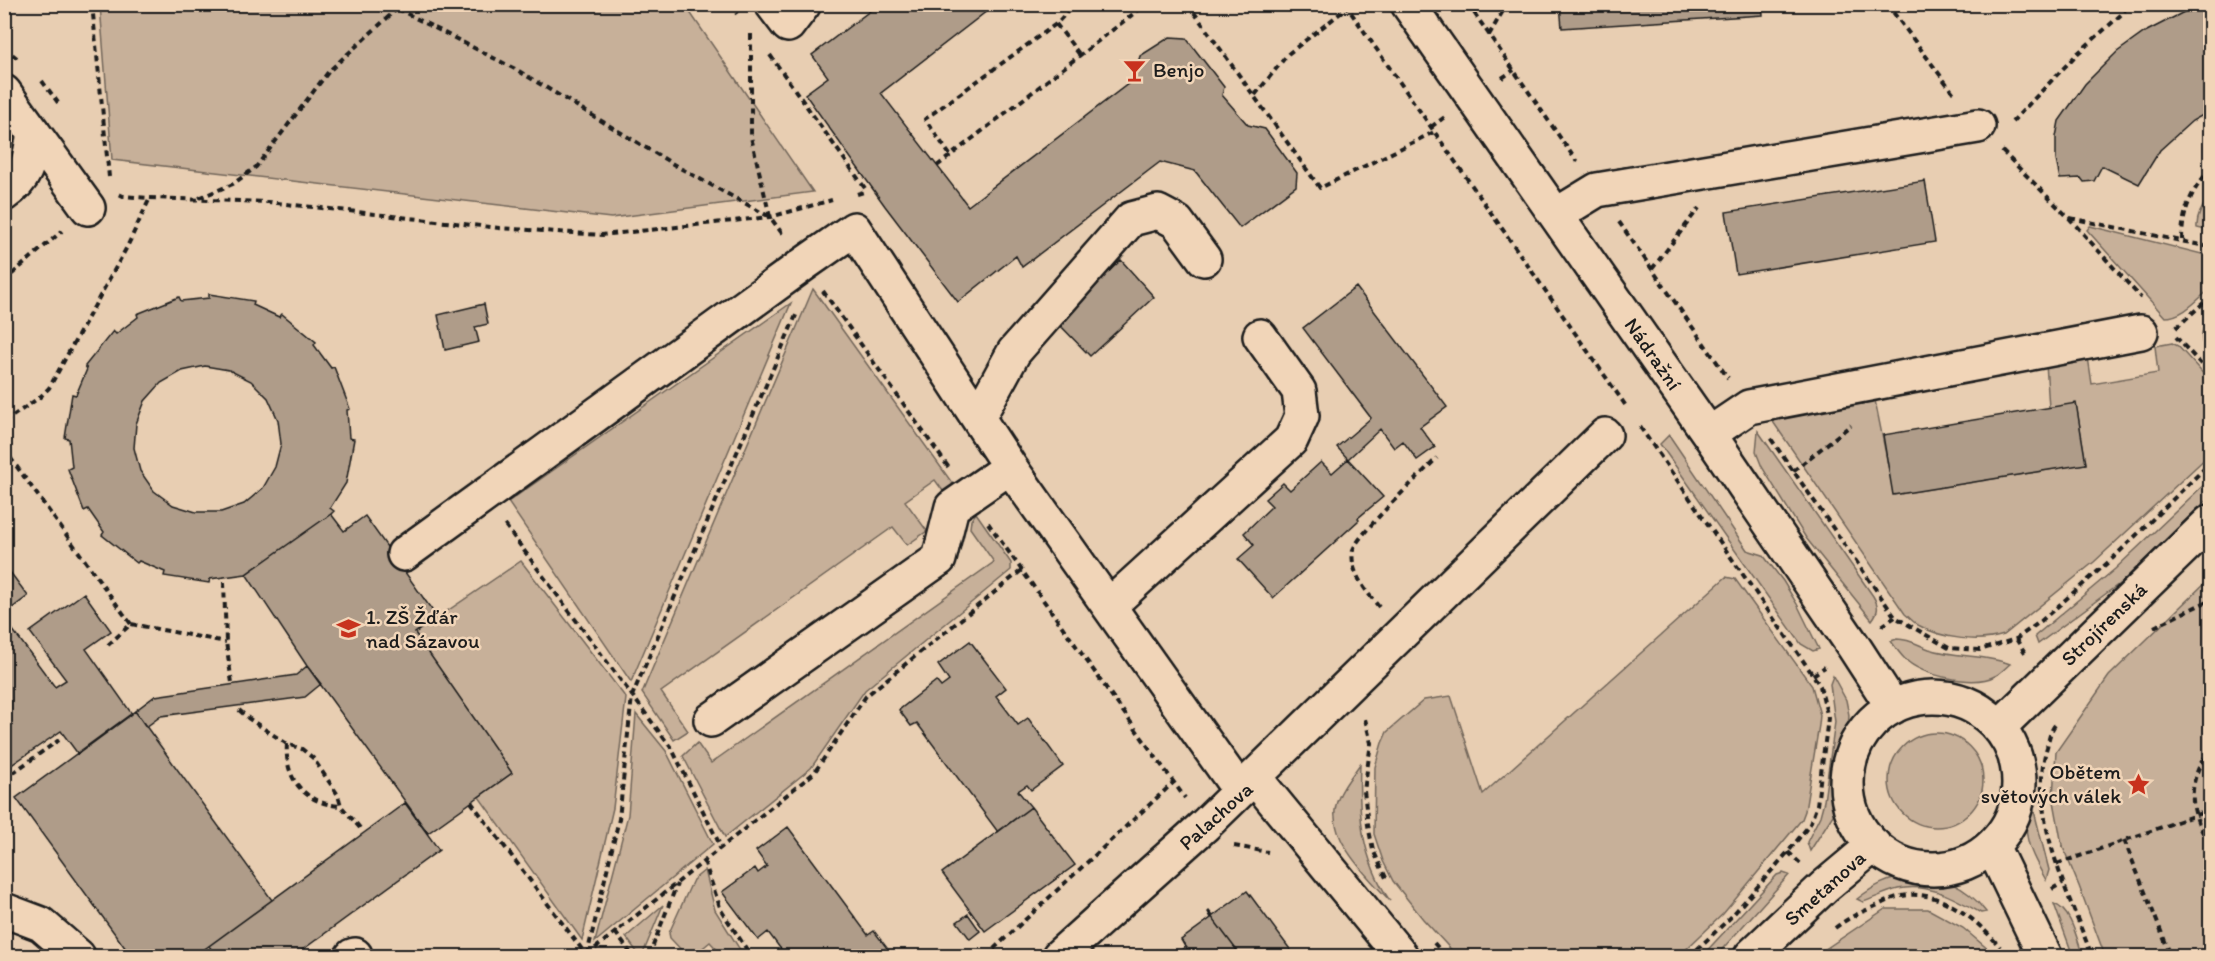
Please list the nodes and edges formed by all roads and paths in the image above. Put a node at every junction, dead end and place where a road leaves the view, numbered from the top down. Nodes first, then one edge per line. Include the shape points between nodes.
1 (92, 4) edge
2 (388, 4) edge
3 (418, 4) edge
4 (730, 4) edge
5 (772, 4) edge
6 (804, 4) edge
7 (1075, 4) edge
8 (1146, 4) edge
9 (1188, 4) edge
10 (1408, 4) edge
11 (1468, 4) edge
12 (1507, 4) edge
13 (1887, 4) edge
14 (2128, 4) edge
15 (1346, 6) edge
16 (397, 9) junction
17 (744, 22) dead end
18 (1056, 24) junction
19 (1489, 35) junction
20 (758, 40) dead end
21 (765, 49) dead end
22 (1080, 55) junction
23 (4, 92) edge
24 (1255, 95) junction
25 (1978, 126) junction
26 (1434, 132) junction
27 (34, 133) junction
28 (950, 155) junction
29 (937, 166) dead end
30 (1730, 168) junction
31 (2211, 170) edge
32 (109, 178) dead end
33 (1597, 190) junction
34 (117, 193) dead end
35 (4, 194) edge
36 (846, 196) dead end
37 (150, 198) junction
38 (835, 199) dead end
39 (195, 200) junction
40 (88, 208) joint
41 (1556, 215) junction
42 (770, 216) junction
43 (2069, 218) junction
44 (2182, 240) junction
45 (2211, 247) edge
46 (1204, 259) dead end
47 (1652, 269) junction
48 (812, 275) junction
49 (4, 281) edge
50 (2211, 297) edge
51 (799, 309) dead end
52 (2144, 319) joint
53 (1260, 336) dead end
54 (2211, 374) edge
55 (1749, 407) junction
56 (1628, 410) dead end
57 (978, 418) junction
58 (1635, 420) dead end
59 (4, 422) edge
60 (1709, 434) junction
61 (1605, 435) dead end
62 (4, 449) edge
63 (1437, 458) dead end
64 (2211, 463) edge
65 (1010, 467) junction
66 (483, 495) junction
67 (969, 496) junction
68 (2211, 522) edge
69 (404, 554) dead end
70 (1022, 570) junction
71 (224, 582) dead end
72 (2211, 600) edge
73 (1109, 606) junction
74 (131, 624) junction
75 (2152, 628) dead end
76 (1401, 633) junction
77 (226, 642) junction
78 (108, 645) dead end
79 (232, 683) dead end
80 (1346, 687) junction
81 (632, 696) junction
82 (1893, 707) junction
83 (239, 710) dead end
84 (711, 720) dead end
85 (2059, 720) dead end
86 (1999, 727) junction
87 (59, 740) dead end
88 (287, 744) junction
89 (2211, 748) edge
90 (4, 779) edge
91 (1173, 782) junction
92 (1247, 784) junction
93 (471, 802) dead end
94 (341, 806) junction
95 (2211, 810) edge
96 (2195, 815) junction
97 (1205, 825) junction
98 (360, 828) dead end
99 (2124, 840) junction
100 (2211, 844) edge
101 (1874, 845) junction
102 (1992, 846) junction
103 (722, 847) junction
104 (704, 861) junction
105 (2058, 864) junction
106 (677, 883) junction
107 (1388, 883) dead end
108 (4, 910) edge
109 (1851, 916) dead end
110 (615, 932) junction
111 (1989, 934) dead end
112 (1432, 940) dead end
113 (4, 952) edge
114 (587, 956) edge
115 (8, 957) edge
116 (78, 957) edge
117 (631, 957) edge
118 (650, 957) edge
119 (751, 957) edge
120 (986, 957) edge
121 (1059, 957) edge
122 (1401, 957) edge
123 (1445, 957) edge
124 (1690, 957) edge
125 (1751, 957) edge
126 (2045, 957) edge
127 (2092, 957) edge
128 (2171, 957) edge

1 - 32 path
2 - 16 path
3 - 16 path
4 - 17 path
5 - 6 street via 788,25
7 - 18 path
8 - 22 path
9 - 24 path
10 - 41 street, Nádražní
11 - 19 path
12 - 19 path
13 - 25 path
14 - 25 path via 2014,122
15 - 24 path via 1288,54
15 - 26 path
16 - 39 path via 329,71 256,167 233,184
16 - 42 path via 518,70 678,167
18 - 22 path
18 - 28 path via 925,119
19 - 33 path
20 - 42 path via 750,31 752,137
21 - 36 path via 867,191
22 - 28 path
23 - 27 street
24 - 26 path via 1320,188
25 - 30 street
25 - 43 path
26 - 56 path
27 - 35 street via 28,168 15,187
27 - 40 street
28 - 29 path
30 - 33 street
30 - 47 path
31 - 44 path via 2188,201
33 - 41 street
33 - 47 path
34 - 37 path
37 - 39 path
37 - 59 path via 49,388
38 - 42 path
39 - 42 path via 268,202 500,228 602,235
40 - 49 path
41 - 60 street, Nádražní
42 - 48 path
43 - 44 path
43 - 52 path
44 - 45 path
46 - 57 street via 1177,222 1158,212 1131,219 1014,352
47 - 55 path
48 - 57 street via 854,230
48 - 66 street
48 - 67 path
50 - 54 path via 2171,332
51 - 81 path
52 - 55 street
53 - 73 street via 1299,391 1302,416 1291,440
55 - 60 street
55 - 64 path via 1895,616 1949,648 1980,650 2016,639 2113,558
57 - 65 street
58 - 124 path via 1817,680 1828,718 1817,805 1810,824 1730,918
60 - 82 street, Nádražní
61 - 76 street
62 - 74 path
63 - 76 path via 1364,533 1353,550 1355,570 1365,590
65 - 67 street
65 - 73 street
66 - 69 street
66 - 81 path
67 - 70 path
67 - 84 street via 952,507 939,559
68 - 86 street, Strojírenská
70 - 91 path
70 - 103 path via 866,696 814,773
71 - 77 path
72 - 75 path
73 - 92 street
74 - 77 path
74 - 78 path
76 - 80 street
77 - 79 path
80 - 92 street
80 - 107 path via 1366,720 1371,743 1364,791 1368,825 1373,849
81 - 103 path via 672,749
81 - 114 path via 619,819
82 - 86 street via 1924,697 1957,700 1987,715
82 - 101 street via 1858,740 1848,771 1847,787 1855,819
83 - 88 path
85 - 105 path via 2052,728 2042,776 2042,803
86 - 102 street via 2013,749 2020,788 2014,814
87 - 90 path
88 - 94 path via 313,758
88 - 94 path via 291,776 307,795 326,805
89 - 96 path via 2196,772 2192,801
91 - 97 path
91 - 120 path
92 - 97 street, Palachova
92 - 122 street, Palachova
93 - 114 path
94 - 98 path
95 - 96 path
96 - 99 path
96 - 100 path
97 - 121 street, Palachova
99 - 105 path
99 - 128 path
101 - 102 street via 1905,864 1923,868 1960,865
101 - 125 street, Smetanova via 1825,885
102 - 126 street
103 - 104 path
104 - 106 path
104 - 119 path via 721,910
105 - 127 path
106 - 110 path
106 - 118 path
108 - 116 street via 41,924
109 - 111 path via 1898,896 1923,894 1961,910
110 - 114 path
110 - 117 path
112 - 123 path
113 - 115 path

